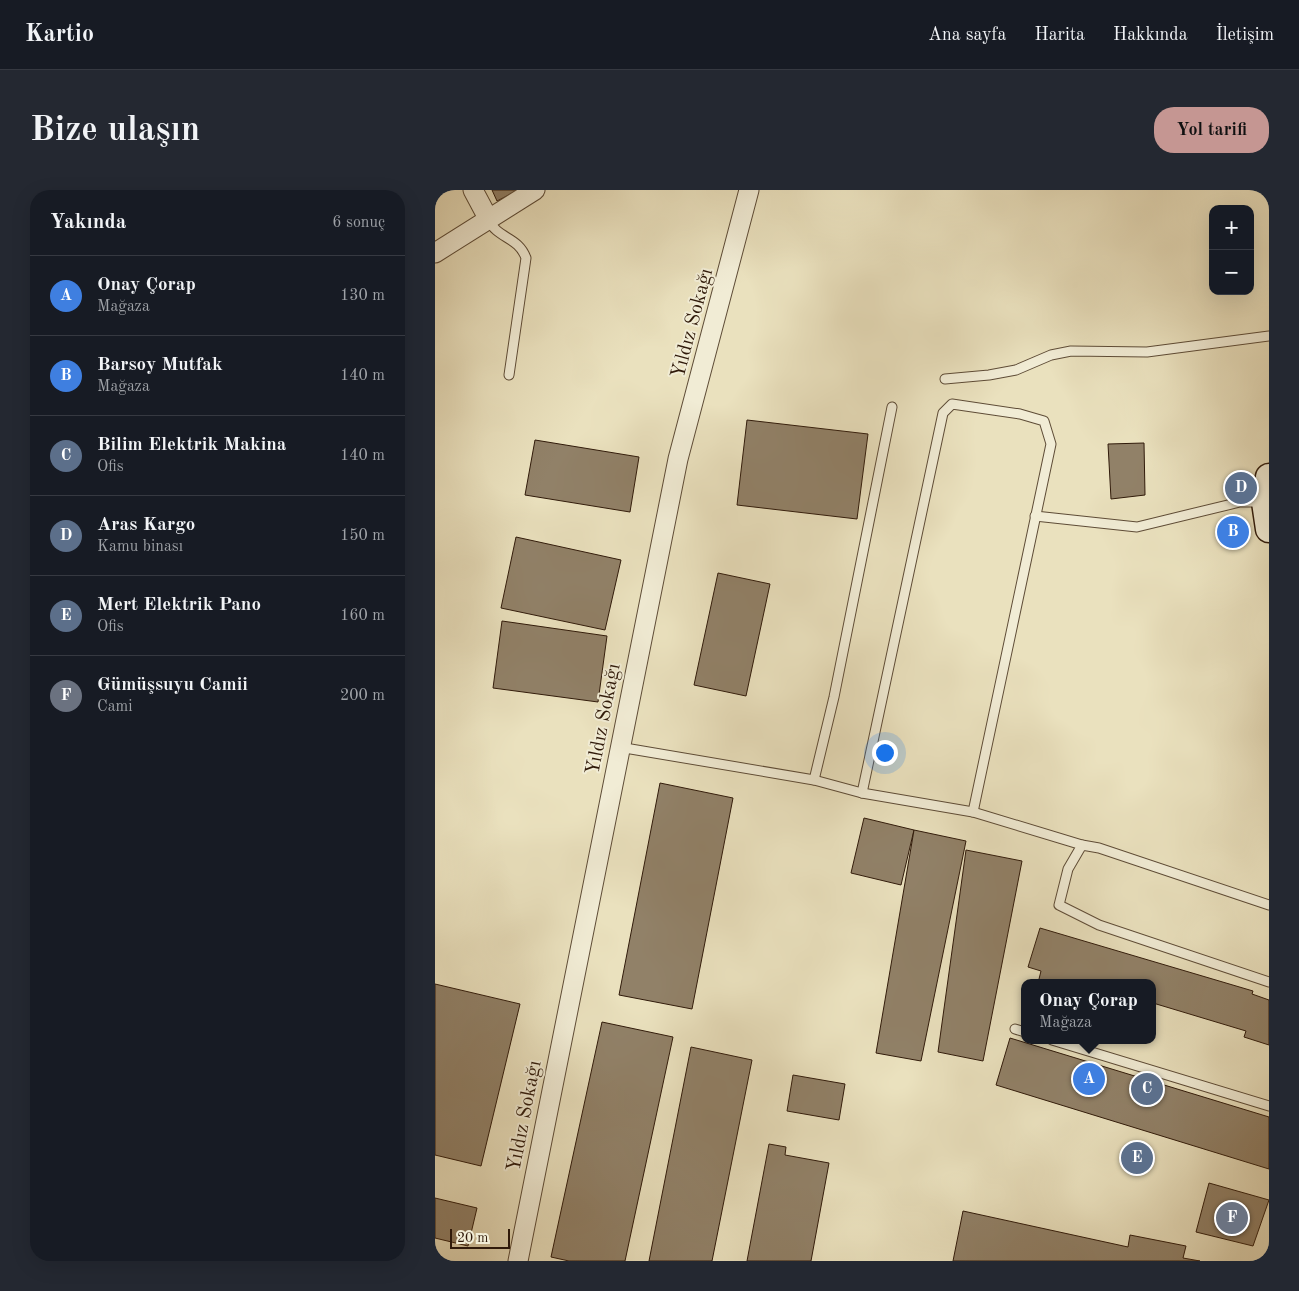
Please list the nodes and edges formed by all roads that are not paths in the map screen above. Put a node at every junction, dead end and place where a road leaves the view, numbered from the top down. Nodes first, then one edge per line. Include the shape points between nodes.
1 (473, 190) edge
2 (535, 190) edge
3 (749, 190) edge
4 (489, 220) junction
5 (435, 253) edge
6 (1269, 336) edge
7 (509, 376) dead end
8 (945, 380) dead end
9 (892, 407) dead end
10 (1269, 477) edge
11 (1265, 502) junction
12 (1035, 516) junction
13 (1269, 529) edge
14 (619, 747) junction
15 (814, 780) junction
16 (862, 793) junction
17 (973, 812) junction
18 (1082, 845) junction
19 (1269, 905) edge
20 (1269, 982) edge
21 (1015, 1029) dead end
22 (1021, 1031) edge
23 (1065, 1044) edge
24 (1269, 1106) edge
25 (518, 1261) edge

1 - 4 street
2 - 4 street
3 - 14 street, Yıldız Sokağı via 678,459
4 - 5 street
4 - 7 lane via 493,228 517,243 526,258
6 - 8 lane via 1147,352 1071,351 1007,372
9 - 15 lane via 834,697
10 - 11 main road
11 - 12 lane via 1239,502 1137,527
11 - 13 main road
12 - 16 lane via 1051,444 1044,421 1020,414 952,404 943,413
12 - 17 lane
14 - 15 lane
14 - 25 street, Yıldız Sokağı
15 - 16 lane
16 - 17 lane
17 - 18 lane
18 - 19 lane
18 - 20 lane via 1068,869 1059,905 1099,926
21 - 22 lane
23 - 24 lane

